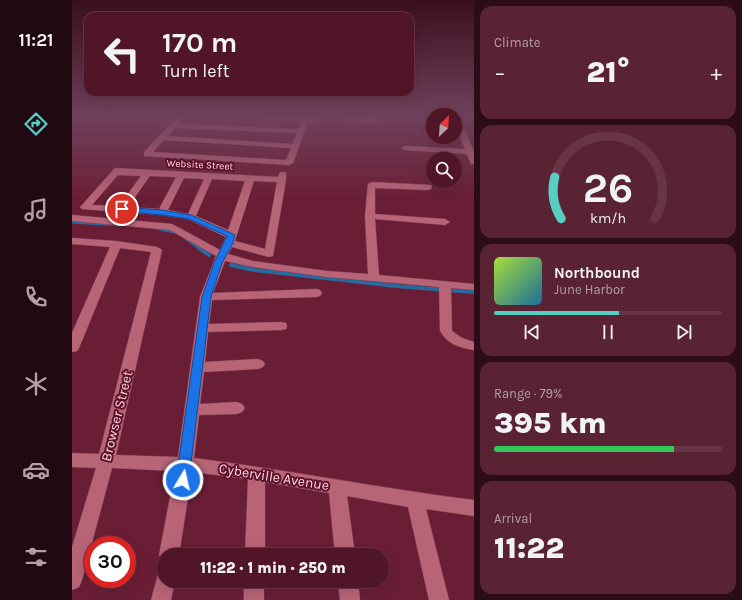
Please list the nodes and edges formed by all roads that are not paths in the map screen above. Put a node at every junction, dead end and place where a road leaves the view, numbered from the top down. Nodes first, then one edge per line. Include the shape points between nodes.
1 (157, 143) edge
2 (245, 143) edge
3 (297, 143) edge
4 (466, 143) edge
5 (296, 146) junction
6 (405, 148) dead end
7 (470, 152) junction
8 (474, 162) edge
9 (146, 174) junction
10 (182, 176) junction
11 (209, 177) junction
12 (250, 179) junction
13 (426, 187) edge
14 (122, 209) junction
15 (162, 212) junction
16 (370, 216) junction
17 (191, 217) junction
18 (72, 218) edge
19 (445, 222) dead end
20 (72, 241) edge
21 (116, 244) junction
22 (228, 244) junction
23 (374, 278) junction
24 (474, 287) edge
25 (446, 288) junction
26 (316, 293) dead end
27 (206, 297) junction
28 (281, 326) dead end
29 (202, 328) junction
30 (474, 346) edge
31 (72, 348) edge
32 (258, 364) dead end
33 (197, 366) junction
34 (237, 408) dead end
35 (192, 410) junction
36 (72, 460) edge
37 (106, 461) junction
38 (185, 464) junction
39 (257, 473) junction
40 (337, 487) junction
41 (415, 500) junction
42 (474, 508) edge
43 (170, 548) edge
44 (255, 548) edge
45 (344, 548) edge
46 (72, 580) edge
47 (164, 588) edge
48 (254, 588) edge
49 (349, 588) edge
50 (161, 600) edge
51 (254, 600) edge
52 (350, 600) edge
53 (439, 600) edge

1 - 5 street via 147,154 289,163
2 - 5 street
3 - 5 street
4 - 7 street
6 - 7 street
7 - 8 street
9 - 10 street, Website Street
9 - 14 street
9 - 14 street, Website Street via 117,171 86,207
10 - 11 street, Website Street
10 - 15 street
11 - 12 street, Website Street
11 - 17 street
12 - 22 street
12 - 22 street, Website Street via 282,177 269,254
13 - 16 street via 372,185
14 - 15 street
15 - 17 street
16 - 19 street
16 - 23 street
17 - 22 street
18 - 22 street via 172,227
20 - 21 street
21 - 31 street
21 - 37 street, Browser Street via 157,250
22 - 23 street via 230,259 269,267
22 - 27 street
23 - 25 street
24 - 25 street
25 - 30 street via 448,336 468,346
26 - 27 street
27 - 29 street
28 - 29 street
29 - 33 street
32 - 33 street
33 - 35 street
34 - 35 street
35 - 38 street
36 - 37 street, Cyberville Avenue
37 - 38 street, Cyberville Avenue
37 - 46 street, Browser Street
38 - 39 street, Cyberville Avenue
38 - 43 street
39 - 40 street, Cyberville Avenue
39 - 44 street
40 - 41 street, Cyberville Avenue
40 - 45 street
41 - 42 street, Cyberville Avenue
41 - 53 street
47 - 50 street
48 - 51 street
49 - 52 street

